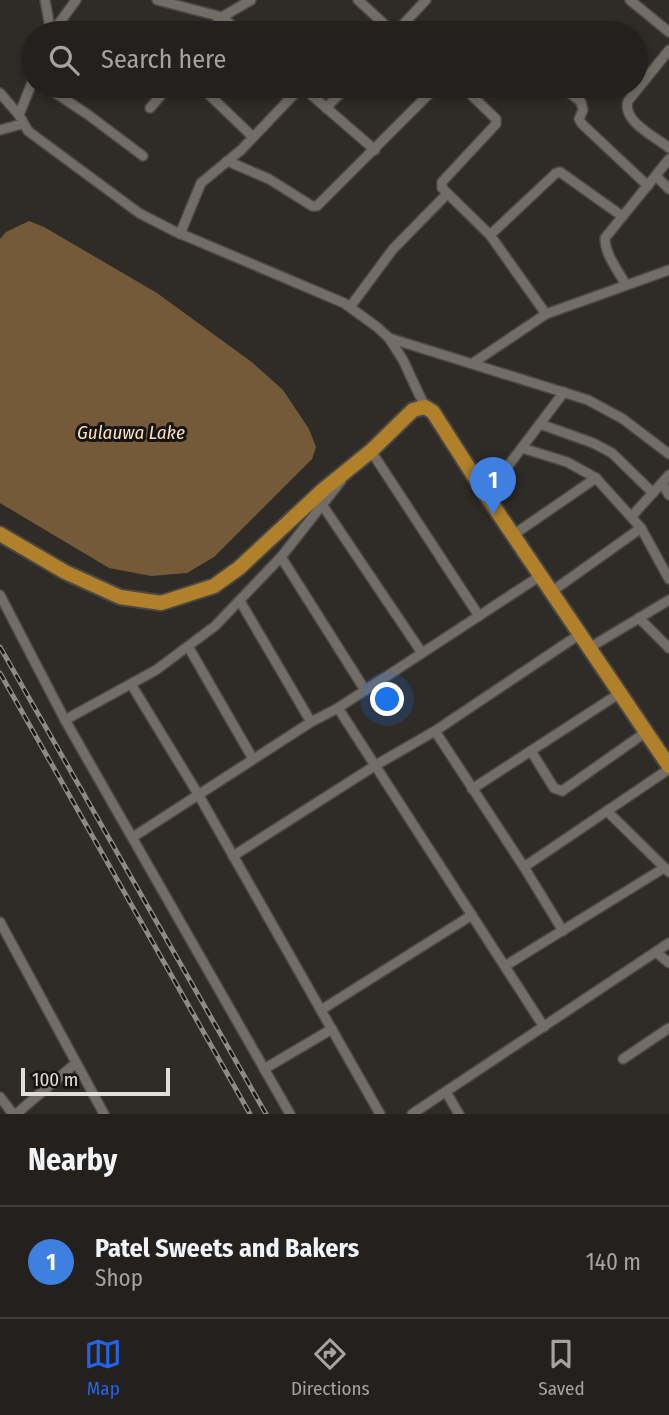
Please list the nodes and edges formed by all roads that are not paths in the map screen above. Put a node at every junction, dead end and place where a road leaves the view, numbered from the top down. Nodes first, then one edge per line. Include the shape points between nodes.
1 (45, 0) edge
2 (76, 0) edge
3 (157, 0) edge
4 (251, 0) edge
5 (358, 0) edge
6 (426, 0) edge
7 (629, 0) edge
8 (222, 17) junction
9 (49, 21) edge
10 (60, 21) edge
11 (219, 21) edge
12 (227, 21) edge
13 (382, 21) edge
14 (406, 21) edge
15 (669, 32) edge
16 (669, 50) edge
17 (665, 63) edge
18 (648, 80) edge
19 (0, 93) edge
20 (28, 98) edge
21 (63, 98) edge
22 (159, 98) edge
23 (212, 98) edge
24 (290, 98) edge
25 (315, 98) edge
26 (336, 98) edge
27 (425, 98) edge
28 (474, 98) edge
29 (574, 98) edge
30 (631, 98) edge
31 (150, 108) dead end
32 (326, 108) junction
33 (21, 120) junction
34 (0, 130) edge
35 (253, 137) junction
36 (669, 148) edge
37 (375, 150) junction
38 (143, 156) dead end
39 (669, 159) edge
40 (227, 161) junction
41 (656, 176) junction
42 (648, 186) junction
43 (669, 189) edge
44 (447, 194) junction
45 (622, 215) junction
46 (180, 234) junction
47 (490, 235) junction
48 (669, 270) edge
49 (626, 285) junction
50 (350, 307) junction
51 (545, 314) junction
52 (388, 338) junction
53 (474, 363) junction
54 (564, 392) junction
55 (425, 407) junction
56 (540, 424) junction
57 (523, 448) junction
58 (371, 452) junction
59 (669, 454) edge
60 (349, 468) junction
61 (669, 475) edge
62 (596, 478) junction
63 (662, 483) junction
64 (653, 493) junction
65 (486, 495) junction
66 (669, 495) edge
67 (323, 506) junction
68 (632, 516) junction
69 (641, 528) junction
70 (0, 534) edge
71 (513, 536) junction
72 (281, 557) junction
73 (540, 576) junction
74 (669, 579) edge
75 (551, 592) junction
76 (0, 595) edge
77 (669, 600) edge
78 (240, 601) junction
79 (478, 616) junction
80 (639, 618) junction
81 (580, 634) junction
82 (188, 648) junction
83 (669, 648) edge
84 (589, 649) junction
85 (422, 653) junction
86 (131, 684) junction
87 (365, 690) junction
88 (620, 693) junction
89 (338, 708) junction
90 (65, 720) junction
91 (311, 722) junction
92 (435, 731) junction
93 (646, 732) junction
94 (531, 751) junction
95 (253, 759) junction
96 (376, 765) junction
97 (669, 767) edge
98 (472, 789) junction
99 (198, 794) junction
100 (607, 811) junction
101 (133, 837) junction
102 (233, 856) junction
103 (524, 867) junction
104 (667, 870) edge
105 (472, 915) junction
106 (0, 922) edge
107 (563, 931) junction
108 (669, 943) edge
109 (656, 952) junction
110 (669, 962) edge
111 (505, 966) junction
112 (321, 1010) junction
113 (544, 1027) junction
114 (669, 1028) edge
115 (332, 1029) junction
116 (624, 1059) dead end
117 (76, 1063) junction
118 (264, 1069) junction
119 (446, 1092) junction
120 (0, 1097) edge
121 (14, 1114) edge
122 (104, 1114) edge
123 (290, 1114) edge
124 (380, 1114) edge
125 (412, 1114) edge
126 (458, 1114) edge

1 - 9 street
2 - 10 street
3 - 8 street
4 - 8 street
5 - 13 street
6 - 14 street
7 - 15 street
8 - 11 street
8 - 12 street
16 - 17 street
17 - 18 street
19 - 33 street
20 - 33 street
21 - 38 street
22 - 31 street
23 - 35 street
24 - 35 street
25 - 32 street
26 - 32 street
27 - 37 street
28 - 44 street via 496,124 442,182
29 - 42 street via 583,107 582,124
30 - 36 street via 626,107 630,118
32 - 37 street
33 - 34 street
33 - 46 street via 28,131 139,213
35 - 40 street
37 - 40 street via 315,206
39 - 41 street
40 - 46 street via 201,183
41 - 42 street
41 - 43 street
42 - 45 street
44 - 47 street
44 - 50 street via 393,249
45 - 47 street via 559,172
45 - 49 street via 605,238 605,247
46 - 50 street
47 - 51 street
48 - 49 street
49 - 51 street
50 - 52 street
51 - 53 street
52 - 53 street
52 - 55 street
53 - 54 street
54 - 56 street
54 - 59 street via 602,406
55 - 58 main road via 412,410
55 - 65 main road via 433,412
56 - 57 street
56 - 64 street via 612,453
57 - 62 street via 567,462
57 - 65 street
58 - 60 main road
58 - 79 street
60 - 67 street
60 - 70 main road via 214,586 161,603 120,597
61 - 63 street
62 - 68 street
62 - 71 street
63 - 64 street
63 - 66 street
64 - 68 street
65 - 71 main road
67 - 72 street
67 - 85 street
68 - 69 street
69 - 74 street
69 - 75 street
71 - 73 main road
72 - 78 street
72 - 87 street
73 - 75 main road
73 - 79 street
75 - 81 main road
76 - 90 street
77 - 80 street
78 - 82 street
78 - 91 street
79 - 85 street
80 - 83 street
80 - 84 street
81 - 84 main road
81 - 92 street
82 - 86 street
82 - 95 street
84 - 88 main road
85 - 87 street
86 - 90 street
86 - 99 street
87 - 89 street
88 - 93 main road
88 - 94 street
89 - 91 street
89 - 96 street
90 - 101 street
91 - 95 street
92 - 96 street
92 - 98 street
93 - 94 street via 562,791 554,788
93 - 97 main road
94 - 98 street
95 - 99 street
96 - 102 street
96 - 105 street
97 - 100 street
98 - 103 street
99 - 101 street
99 - 102 street
100 - 103 street
100 - 104 street
101 - 118 street
102 - 112 street
103 - 107 street
104 - 107 street
105 - 111 street
105 - 112 street
106 - 117 street
107 - 111 street
108 - 109 street
109 - 110 street
109 - 113 street
111 - 113 street
112 - 115 street
113 - 119 street
114 - 116 street
115 - 118 street
115 - 124 street
117 - 121 street
117 - 122 street
118 - 123 street
119 - 125 street
119 - 126 street
120 - 121 street

